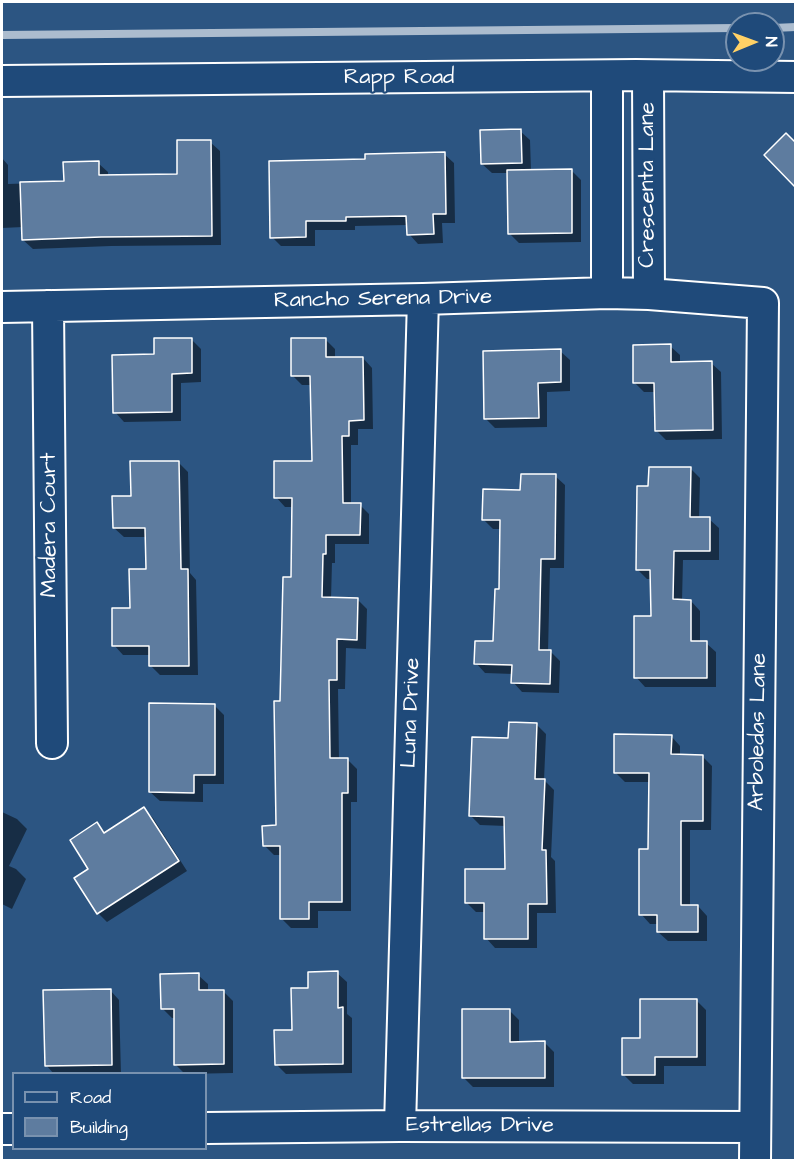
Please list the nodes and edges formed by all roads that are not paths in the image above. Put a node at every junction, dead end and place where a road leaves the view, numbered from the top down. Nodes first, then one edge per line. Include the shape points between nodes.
1 (607, 76) junction
2 (648, 76) junction
3 (795, 77) edge
4 (2, 81) edge
5 (608, 293) junction
6 (649, 294) junction
7 (423, 299) junction
8 (764, 303) joint
9 (48, 306) junction
10 (2, 307) edge
11 (52, 743) dead end
12 (400, 1126) junction
13 (756, 1127) junction
14 (207, 1128) edge
15 (755, 1161) edge

1 - 2 street, Rapp Road
1 - 4 street, Rapp Road
1 - 5 street, Crescenta Lane
2 - 3 street, Rapp Road
2 - 6 street, Crescenta Lane
5 - 6 street, Rancho Serena Drive
5 - 7 street, Rancho Serena Drive
6 - 8 street, Rancho Serena Drive
7 - 9 street, Rancho Serena Drive
7 - 12 street, Luna Drive
8 - 13 street, Arboledas Lane
9 - 10 street, Rancho Serena Drive
9 - 11 street, Madera Court
12 - 13 street, Estrellas Drive
12 - 14 street, Estrellas Drive
13 - 15 street, Arboledas Lane

